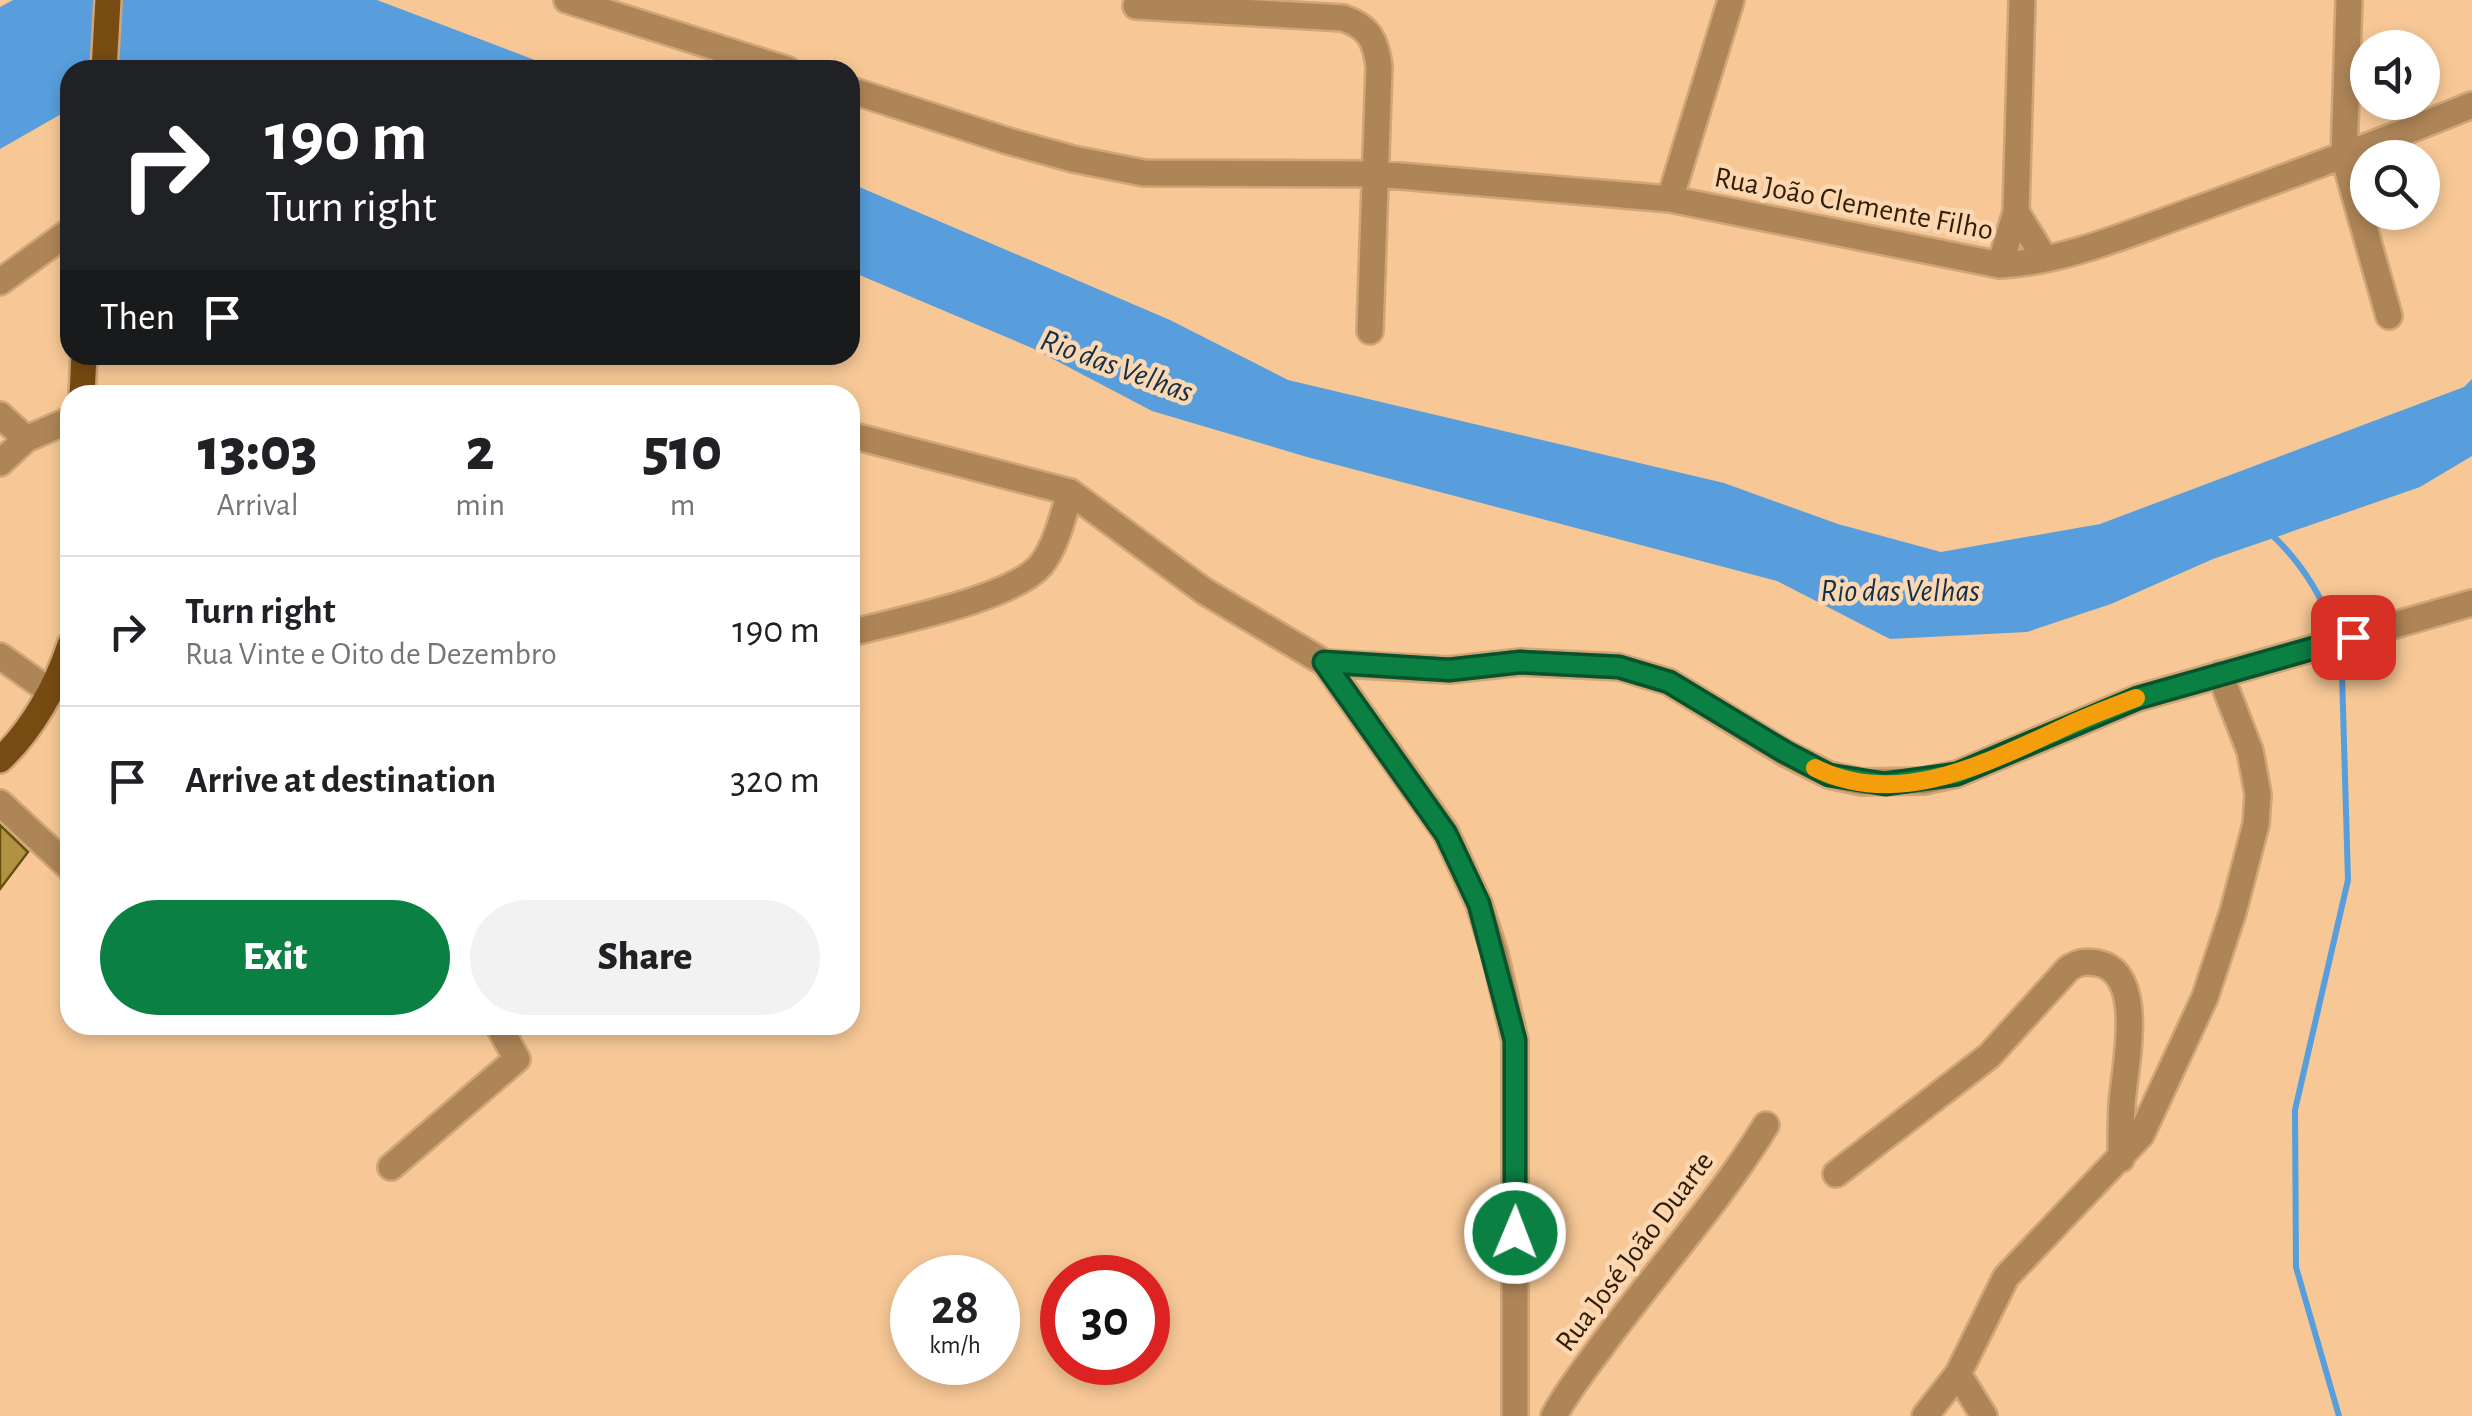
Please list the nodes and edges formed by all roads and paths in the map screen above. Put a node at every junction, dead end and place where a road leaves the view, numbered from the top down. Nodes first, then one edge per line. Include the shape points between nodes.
1 (108, 0) edge
2 (567, 0) edge
3 (1731, 0) edge
4 (2022, 0) edge
5 (2349, 0) edge
6 (1136, 6) dead end
7 (105, 60) edge
8 (756, 60) edge
9 (860, 93) edge
10 (2472, 105) edge
11 (2344, 157) junction
12 (1377, 174) junction
13 (1670, 199) junction
14 (2016, 212) junction
15 (60, 238) edge
16 (2045, 259) junction
17 (2000, 265) junction
18 (0, 282) edge
19 (2389, 316) dead end
20 (1370, 330) dead end
21 (0, 415) edge
22 (60, 424) edge
23 (26, 439) junction
24 (860, 439) edge
25 (0, 463) edge
26 (1070, 492) junction
27 (2472, 603) edge
28 (860, 630) edge
29 (0, 656) edge
30 (1324, 662) junction
31 (60, 670) edge
32 (2220, 674) junction
33 (51, 692) junction
34 (0, 760) edge
35 (0, 804) edge
36 (60, 859) edge
37 (503, 1035) edge
38 (1766, 1124) dead end
39 (2120, 1159) junction
40 (391, 1167) dead end
41 (1836, 1174) dead end
42 (1958, 1374) junction
43 (1516, 1416) edge
44 (1554, 1416) edge
45 (1926, 1416) edge
46 (1984, 1416) edge

1 - 7 main road
2 - 8 street
3 - 13 street
4 - 14 street
5 - 11 street
6 - 12 street via 1343,18 1366,28 1379,67
9 - 12 street, Rua João Clemente Filho via 1024,146 1144,173
10 - 11 street, Rua João Clemente Filho
11 - 16 street, Rua João Clemente Filho
11 - 19 street
12 - 13 street, Rua João Clemente Filho
12 - 20 street
13 - 17 street, Rua João Clemente Filho
14 - 16 street
14 - 17 street
15 - 18 street
16 - 17 street, Rua João Clemente Filho
21 - 23 street
22 - 23 street
23 - 25 street
24 - 26 street
26 - 28 street via 1043,562 1022,581
26 - 30 street via 1204,591
27 - 32 street
29 - 33 street
30 - 32 street via 1449,670 1520,662 1619,667 1669,682 1829,775 1885,784 1957,774 2138,698
30 - 43 street, Rua José João Duarte via 1446,834 1495,954 1515,1040
31 - 33 main road
32 - 39 street via 2250,751 2256,824 2204,997 2141,1134
33 - 34 main road
35 - 36 street
37 - 40 street via 516,1059
38 - 44 street, Rua José João Duarte
39 - 41 street via 2126,988 2107,965 2081,962 1989,1056
39 - 42 street via 2006,1277
42 - 45 street
42 - 46 street

